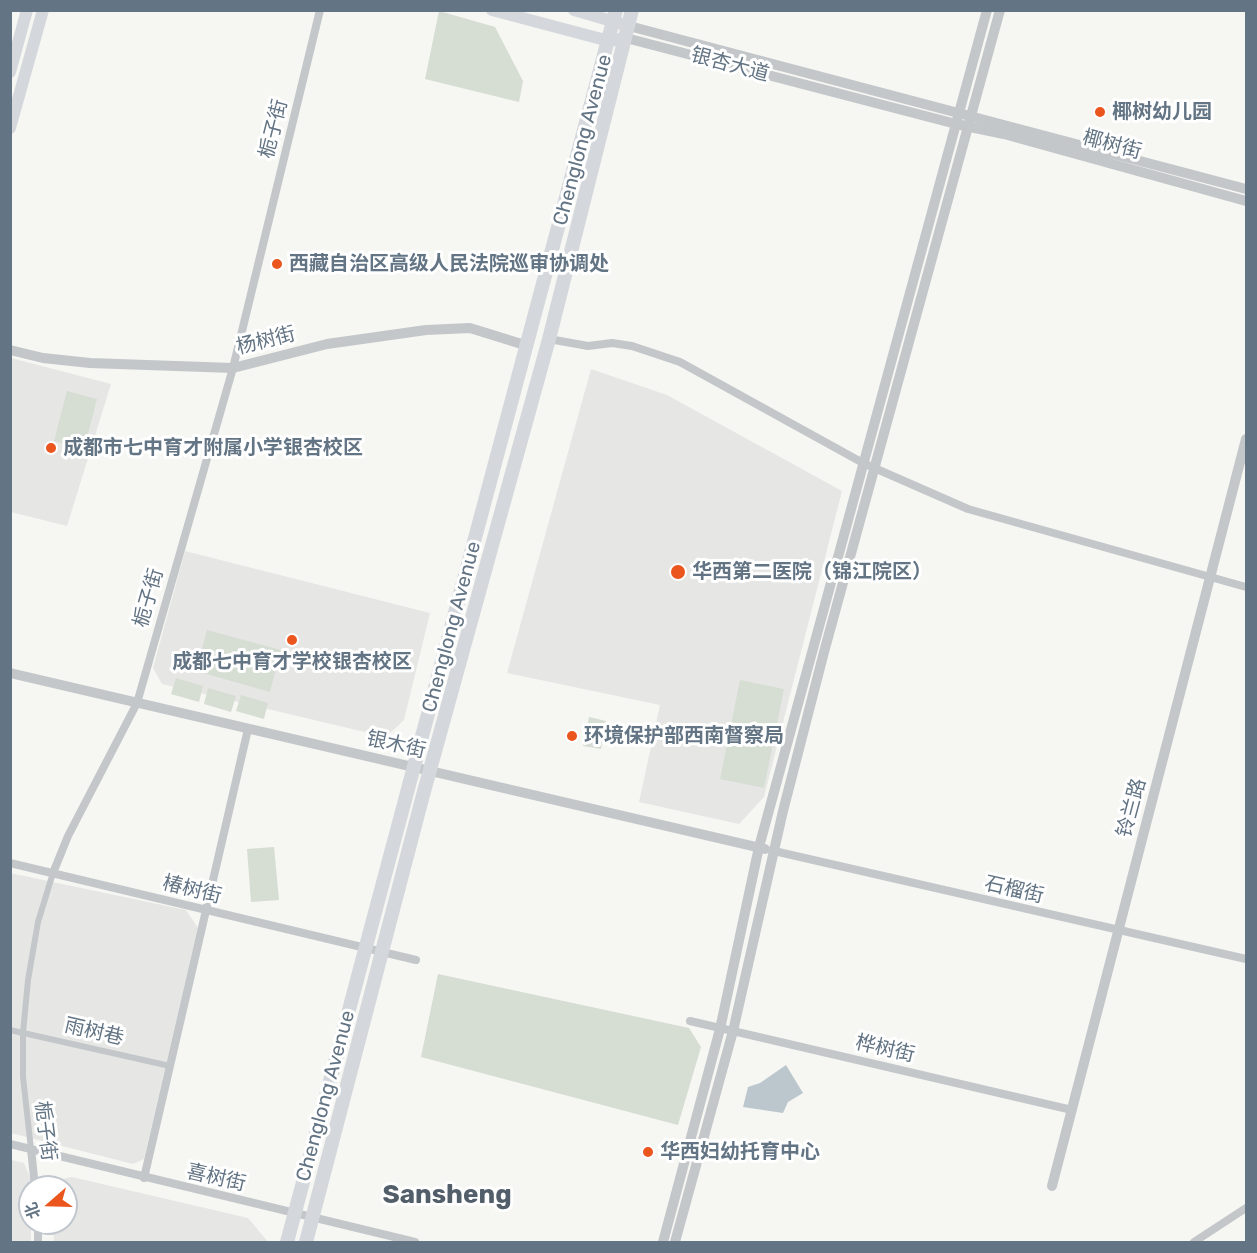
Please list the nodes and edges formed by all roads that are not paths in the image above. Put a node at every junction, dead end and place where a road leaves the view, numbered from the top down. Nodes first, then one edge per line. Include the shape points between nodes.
1 (27, 10) edge
2 (43, 10) edge
3 (320, 10) edge
4 (492, 10) edge
5 (574, 10) edge
6 (632, 10) edge
7 (987, 10) edge
8 (1000, 10) edge
9 (615, 16) edge
10 (628, 32) junction
11 (609, 41) junction
12 (10, 72) edge
13 (959, 113) junction
14 (971, 116) junction
15 (956, 124) junction
16 (968, 127) junction
17 (10, 128) edge
18 (1246, 189) edge
19 (1246, 201) edge
20 (549, 339) junction
21 (528, 346) junction
22 (10, 350) edge
23 (233, 368) junction
24 (1246, 439) edge
25 (863, 464) junction
26 (875, 467) junction
27 (1211, 576) junction
28 (1246, 586) edge
29 (10, 673) edge
30 (136, 703) junction
31 (248, 729) junction
32 (413, 767) junction
33 (430, 771) junction
34 (759, 847) junction
35 (774, 851) junction
36 (10, 863) edge
37 (53, 873) junction
38 (206, 910) junction
39 (1118, 931) junction
40 (365, 950) junction
41 (382, 953) junction
42 (1246, 959) edge
43 (416, 960) dead end
44 (690, 1021) dead end
45 (720, 1029) junction
46 (10, 1030) edge
47 (733, 1031) junction
48 (23, 1033) junction
49 (170, 1066) junction
50 (1072, 1110) junction
51 (10, 1144) edge
52 (32, 1149) junction
53 (35, 1175) edge
54 (144, 1178) junction
55 (1052, 1186) dead end
56 (1246, 1208) edge
57 (295, 1213) junction
58 (314, 1218) junction
59 (287, 1242) edge
60 (306, 1242) edge
61 (415, 1242) edge
62 (663, 1242) edge
63 (675, 1242) edge
64 (1198, 1242) edge

1 - 12 main road
2 - 17 main road
3 - 23 street, 栀子街
4 - 11 main road, 银杏大道
5 - 9 main road, 银杏大道
6 - 10 highway, Chenglong Avenue
7 - 13 street
8 - 14 street
9 - 10 main road, 银杏大道
9 - 11 highway, Chenglong Avenue
10 - 11 main road, 银杏大道
10 - 13 street, 银杏大道
10 - 15 street, 银杏大道
10 - 20 highway, Chenglong Avenue
11 - 21 highway, Chenglong Avenue
13 - 14 street, 银杏大道
13 - 15 street
14 - 16 street
14 - 18 street, 椰树街
15 - 16 street, 银杏大道
15 - 25 street
16 - 19 street, 椰树街
16 - 26 street
20 - 25 street via 588,346 632,346 680,362
20 - 33 highway, Chenglong Avenue
21 - 23 street, 杨树街 via 470,328 426,330 327,344
21 - 32 highway, Chenglong Avenue
22 - 23 street, 杨树街 via 90,363
23 - 30 street, 栀子街
24 - 27 street, 铃兰路
25 - 26 street
25 - 34 street
26 - 27 street via 968,509
26 - 35 street
27 - 28 street
27 - 39 street, 铃兰路
29 - 30 street, 银木街
30 - 31 street, 银木街
30 - 37 street, 栀子街
31 - 32 street, 银木街
31 - 38 street
32 - 33 street, 银木街
32 - 40 highway, Chenglong Avenue
33 - 34 street, 银木街
33 - 41 highway, Chenglong Avenue
34 - 35 street, 银木街
34 - 45 street
35 - 39 street, 石榴街
35 - 47 street
36 - 37 street, 椿树街
37 - 38 street, 椿树街
37 - 48 street, 栀子街 via 38,922
38 - 40 street, 椿树街
38 - 49 street
39 - 42 street, 石榴街
39 - 50 street, 铃兰路
40 - 41 street
40 - 57 highway, Chenglong Avenue
41 - 43 street
41 - 58 highway, Chenglong Avenue
44 - 45 street, 桦树街
45 - 47 street, 桦树街
45 - 62 street
46 - 48 street, 雨树巷
47 - 50 street, 桦树街
47 - 63 street
48 - 49 street, 雨树巷
48 - 52 street, 栀子街 via 25,1105
49 - 54 street
50 - 55 street, 铃兰路
51 - 52 street, 喜树街
52 - 53 street, 栀子街
52 - 54 street, 喜树街
54 - 57 street, 喜树街
56 - 64 street
57 - 58 street, 喜树街
57 - 59 highway, Chenglong Avenue
58 - 60 highway, Chenglong Avenue
58 - 61 street, 喜树街

